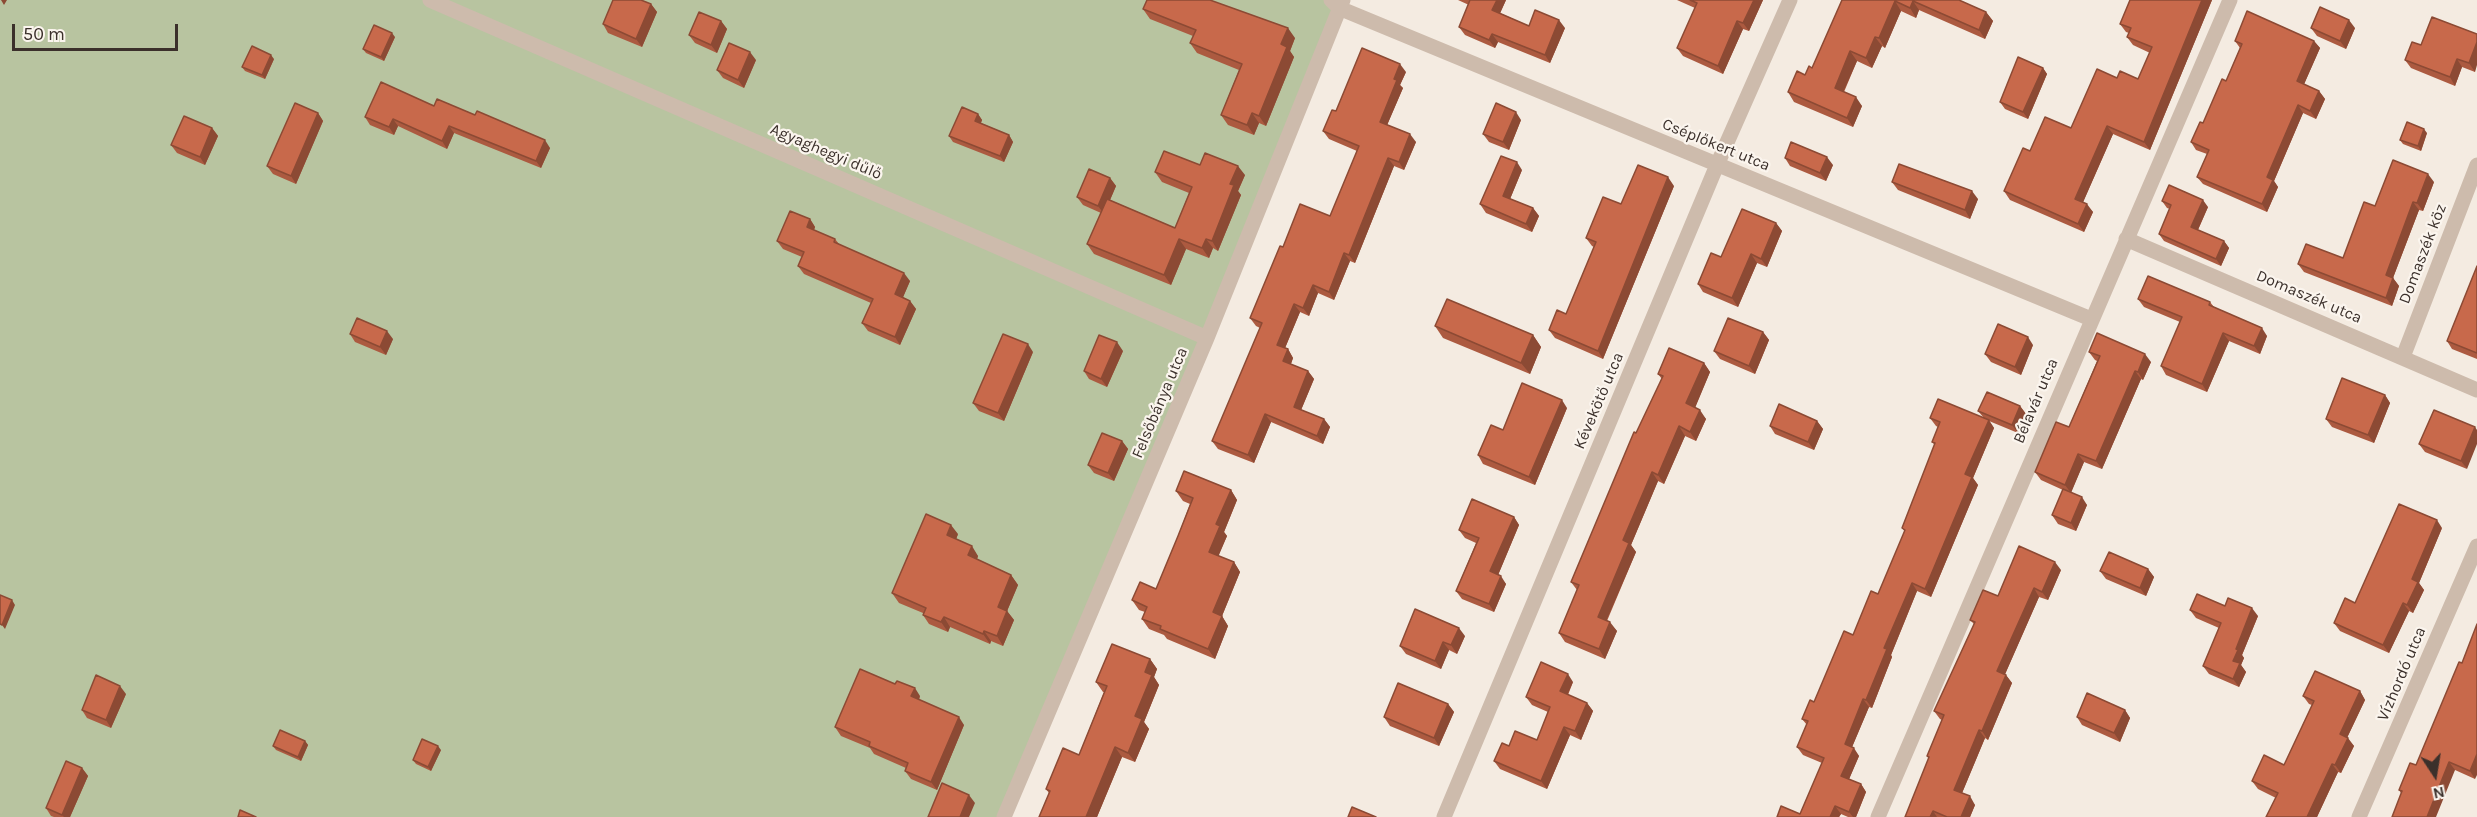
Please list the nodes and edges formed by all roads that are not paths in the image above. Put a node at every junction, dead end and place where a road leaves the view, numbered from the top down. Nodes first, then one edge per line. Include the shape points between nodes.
1 (430, 0) edge
2 (1790, 0) edge
3 (2230, 0) edge
4 (1338, 3) edge
5 (1718, 165) junction
6 (2477, 165) edge
7 (2126, 239) junction
8 (2091, 319) junction
9 (1207, 338) junction
10 (2403, 357) junction
11 (2477, 390) edge
12 (2477, 546) edge
13 (1004, 817) edge
14 (1444, 817) edge
15 (1878, 817) edge
16 (2359, 817) edge

1 - 9 street, Agyaghegyi dűlő
2 - 5 street, Kévekötő utca
3 - 7 street, Bélavár utca
4 - 5 street, Cséplőkert utca
4 - 9 street, Felsőbánya utca
5 - 8 street, Cséplőkert utca
5 - 14 street, Kévekötő utca
6 - 10 street, Domaszék köz
7 - 8 street, Bélavár utca
7 - 10 street, Domaszék utca
8 - 15 street, Bélavár utca
9 - 13 street, Felsőbánya utca
10 - 11 street, Domaszék utca
12 - 16 street, Vízhordó utca

